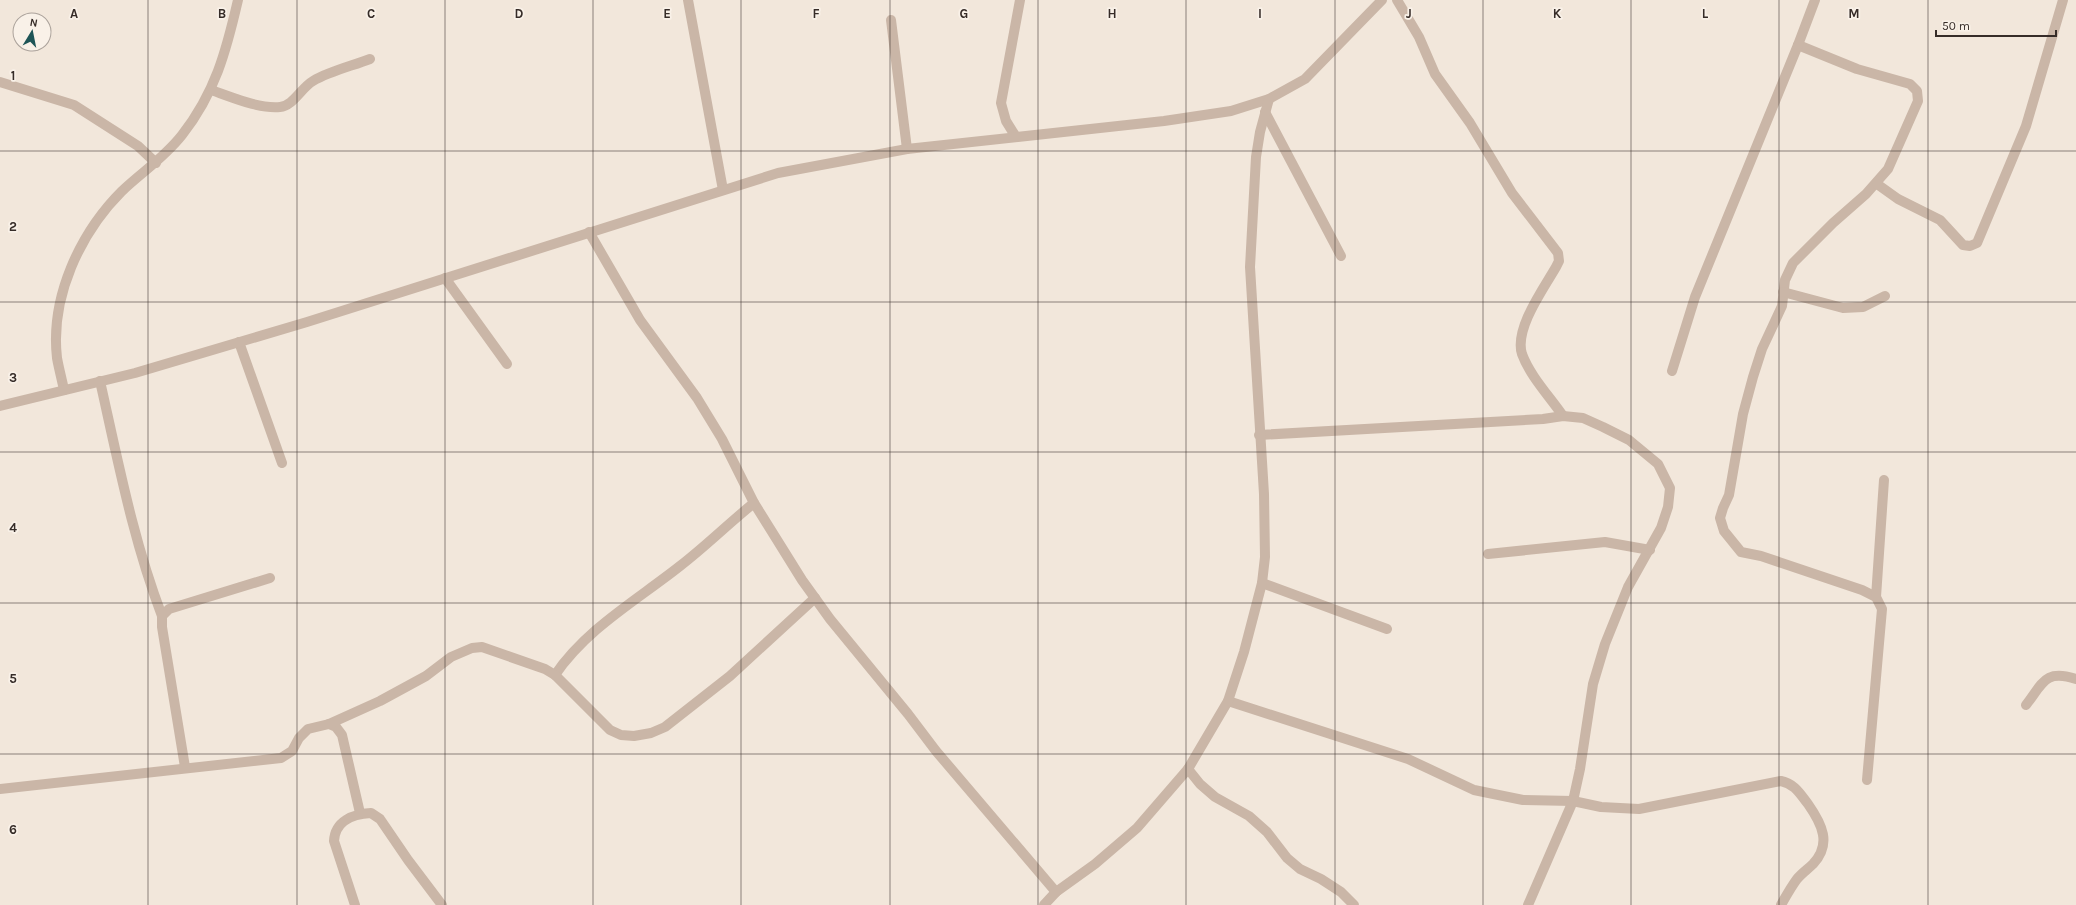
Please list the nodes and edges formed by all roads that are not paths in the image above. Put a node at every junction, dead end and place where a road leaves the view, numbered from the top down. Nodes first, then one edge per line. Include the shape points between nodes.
1 (238, 0) edge
2 (688, 0) edge
3 (1020, 0) edge
4 (1382, 0) edge
5 (1397, 0) edge
6 (1814, 0) edge
7 (2063, 0) edge
8 (891, 20) dead end
9 (1798, 45) junction
10 (370, 59) dead end
11 (0, 82) edge
12 (212, 90) junction
13 (1269, 99) junction
14 (1265, 112) junction
15 (1016, 137) junction
16 (907, 149) junction
17 (156, 163) junction
18 (1877, 184) junction
19 (723, 190) junction
20 (589, 232) junction
21 (1341, 256) dead end
22 (445, 278) junction
23 (1783, 292) junction
24 (1885, 296) dead end
25 (239, 342) junction
26 (507, 364) dead end
27 (1672, 371) dead end
28 (100, 381) junction
29 (64, 390) junction
30 (0, 406) edge
31 (1563, 416) junction
32 (1259, 435) junction
33 (282, 463) dead end
34 (1884, 480) dead end
35 (754, 503) junction
36 (1650, 550) junction
37 (1488, 554) dead end
38 (270, 578) dead end
39 (1262, 583) junction
40 (1876, 597) junction
41 (814, 598) junction
42 (162, 616) junction
43 (1387, 629) dead end
44 (555, 675) junction
45 (2076, 679) edge
46 (1228, 701) junction
47 (2026, 705) dead end
48 (329, 724) junction
49 (185, 767) junction
50 (1188, 769) junction
51 (1867, 780) dead end
52 (0, 788) edge
53 (1573, 801) junction
54 (360, 814) junction
55 (1056, 892) junction
56 (355, 905) edge
57 (442, 905) edge
58 (1044, 905) edge
59 (1354, 905) edge
60 (1528, 905) edge
61 (1781, 905) edge

1 - 12 street via 228,42
2 - 19 street
3 - 15 street via 1001,103 1006,121
4 - 13 street via 1305,79
5 - 31 street via 1419,37 1436,74 1470,123 1512,193 1558,253 1556,267 1530,311 1522,338 1522,353 1530,369
6 - 9 street
7 - 18 street via 2026,126 1977,243 1970,246 1963,244 1940,220 1898,199
8 - 16 street
9 - 18 street via 1857,69 1910,84 1917,92 1915,110 1888,169
9 - 27 street via 1695,297
10 - 12 street via 313,81 282,107 268,107
11 - 17 street via 74,105 138,146
12 - 17 street via 182,135
13 - 14 street
13 - 15 street via 1231,111 1179,119
14 - 21 street
14 - 32 street via 1256,157 1250,267
15 - 16 street
16 - 19 street via 778,173
17 - 29 street via 122,191 105,210 83,240 65,283 58,319 57,357
18 - 23 street via 1793,263 1785,280
19 - 20 street
20 - 22 street
20 - 35 street via 640,320 697,398 722,439
22 - 25 street
22 - 26 street
23 - 24 street via 1843,308 1863,307
23 - 40 street via 1782,306 1762,349 1743,414 1729,496 1720,518 1724,531 1741,552 1761,556
25 - 28 street
25 - 33 street
28 - 29 street
28 - 42 street via 134,530
29 - 30 street
31 - 32 street
31 - 36 street via 1583,418 1629,440 1658,464 1670,488 1668,507
32 - 39 street via 1264,494 1265,549
34 - 40 street
35 - 41 street
35 - 44 street via 681,565 611,618 564,662
36 - 37 street via 1605,542
36 - 53 street via 1628,587 1603,650 1593,684
38 - 42 street via 169,609
39 - 43 street
39 - 46 street
40 - 51 street via 1882,609
41 - 44 street via 730,676 665,727 651,733 621,735 610,730
41 - 55 street via 936,751
42 - 49 street
44 - 48 street via 493,650 472,648 451,657 426,676 380,701
45 - 47 street via 2054,675 2043,682
46 - 50 street
46 - 53 street via 1408,759 1474,790 1523,800
48 - 49 street via 308,729 292,751 281,758
48 - 54 street via 336,727 342,735
49 - 52 street
50 - 55 street via 1137,828 1095,864
50 - 59 street via 1215,797 1249,816 1268,832 1287,858 1300,869 1341,892
53 - 60 street
53 - 61 street via 1601,807 1639,809 1781,781 1788,782 1811,809 1824,835 1824,845 1821,855 1797,879
54 - 56 street via 339,825 334,841
54 - 57 street via 371,813 380,819
55 - 58 street

